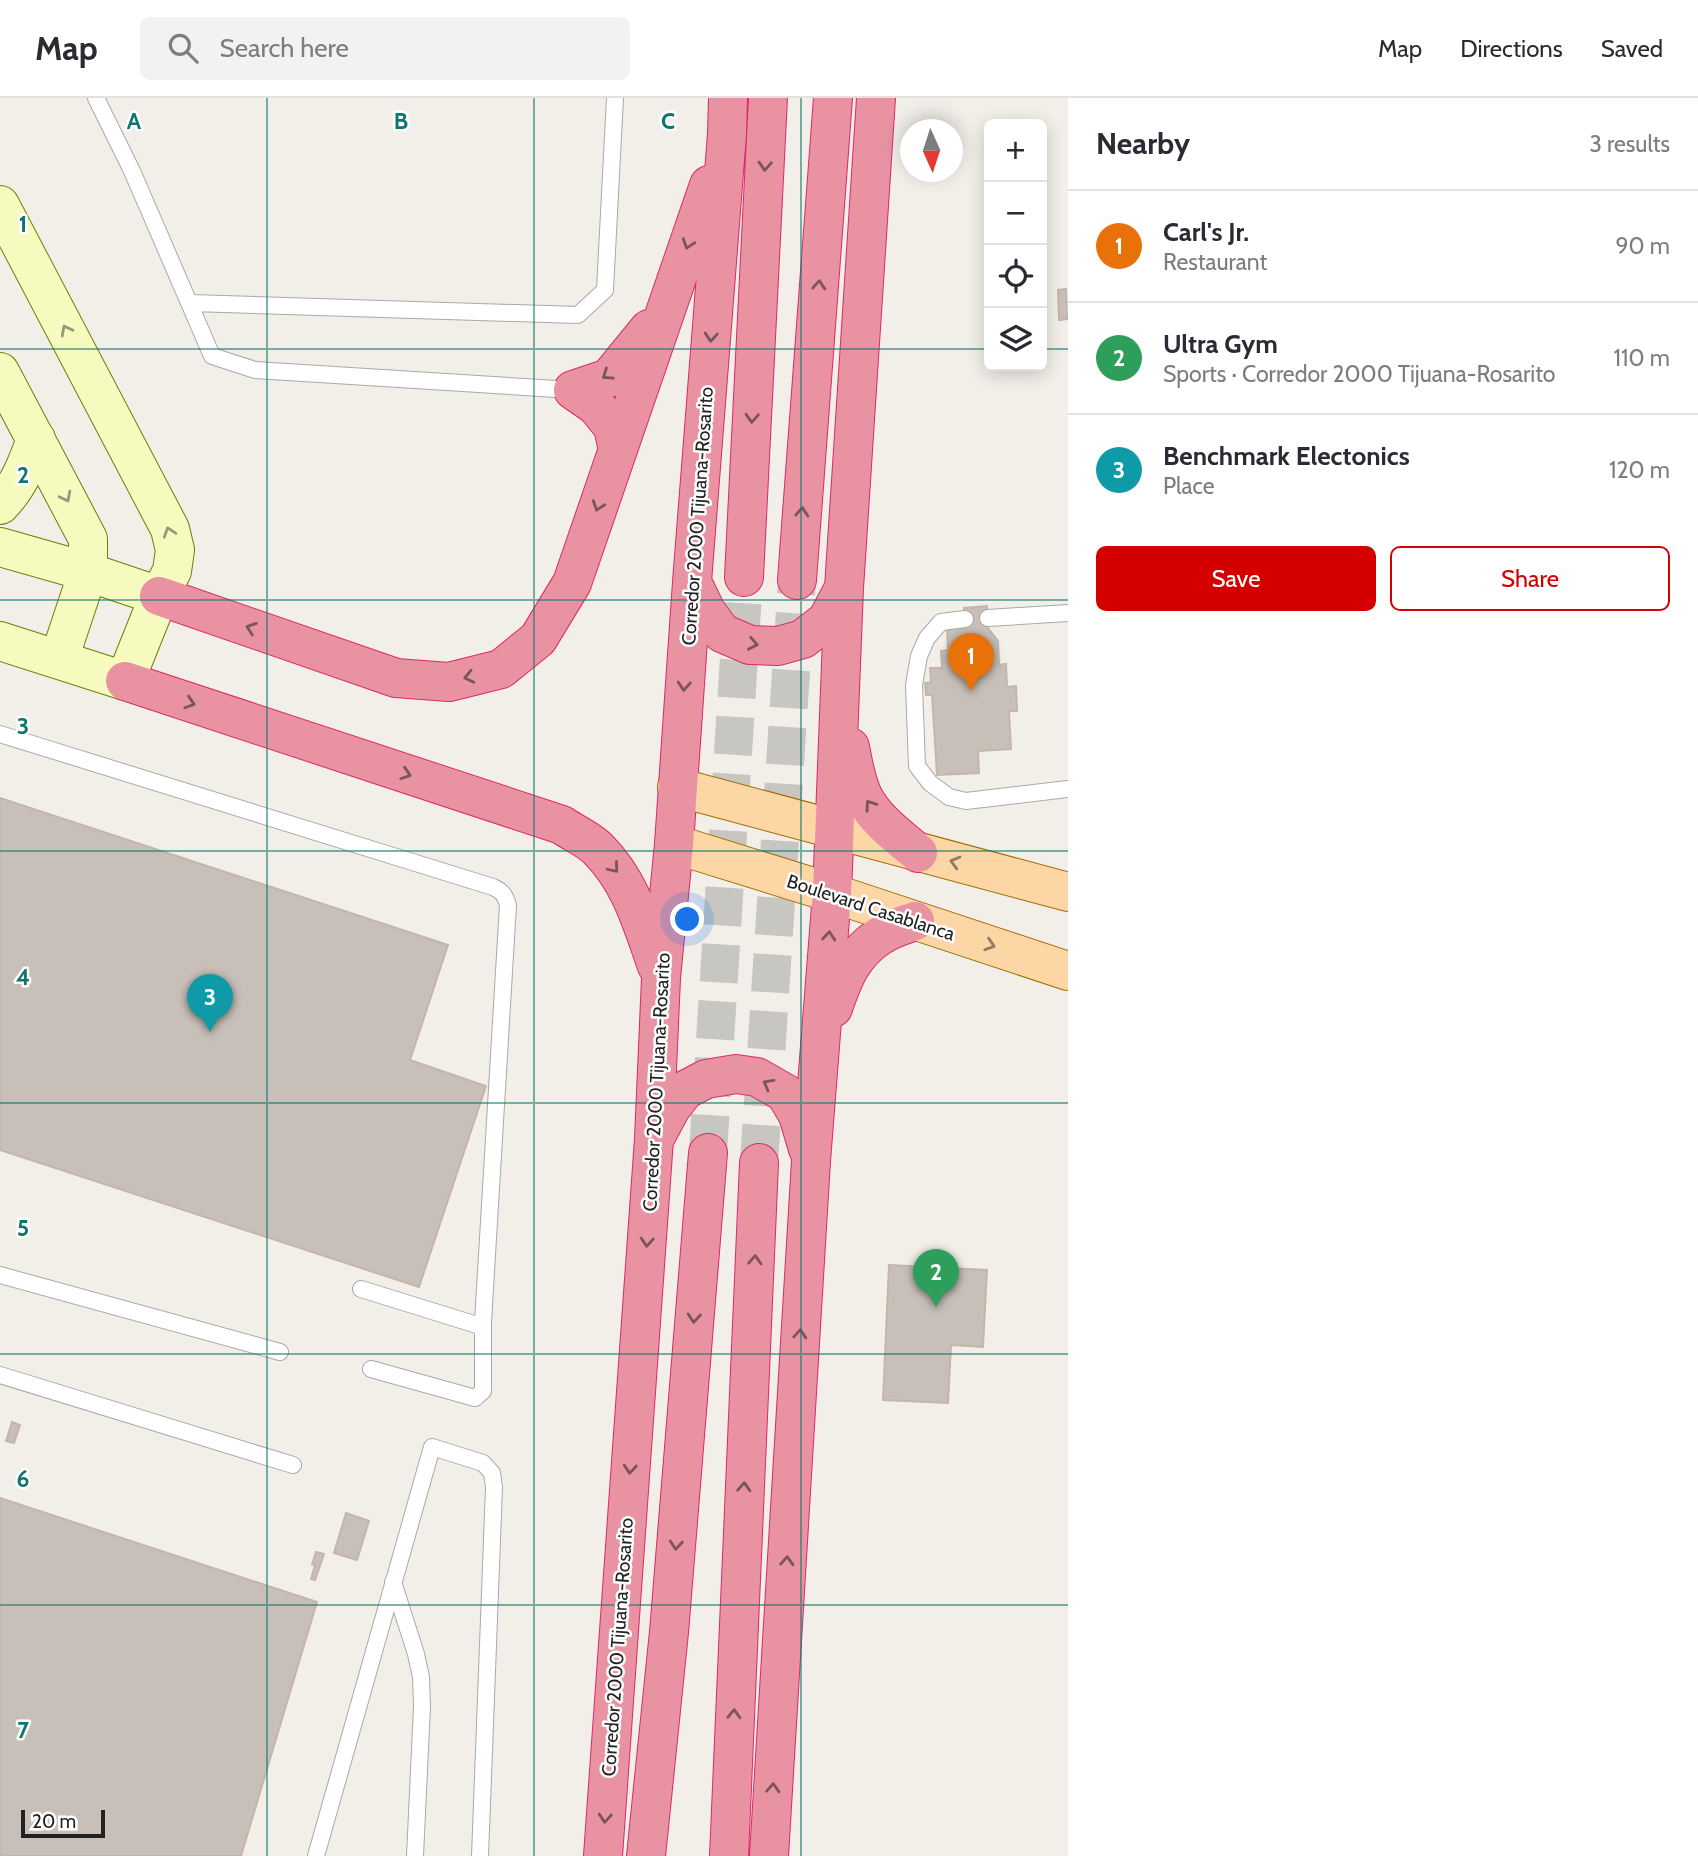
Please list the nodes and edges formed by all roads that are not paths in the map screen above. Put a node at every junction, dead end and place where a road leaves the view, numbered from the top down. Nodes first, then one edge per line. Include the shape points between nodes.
1 (96, 98) edge
2 (615, 98) edge
3 (768, 98) edge
4 (833, 98) edge
5 (876, 98) edge
6 (727, 116) edge
7 (0, 205) edge
8 (191, 303) junction
9 (667, 305) junction
10 (0, 372) edge
11 (573, 390) junction
12 (36, 439) junction
13 (618, 450) junction
14 (0, 505) edge
15 (0, 547) edge
16 (88, 572) junction
17 (744, 577) tunnel mouth
18 (797, 580) tunnel mouth
19 (692, 582) junction
20 (844, 588) junction
21 (159, 596) junction
22 (1068, 613) edge
23 (988, 618) dead end
24 (965, 619) dead end
25 (0, 641) edge
26 (59, 659) junction
27 (125, 681) junction
28 (841, 696) junction
29 (0, 734) edge
30 (677, 787) junction
31 (1068, 789) edge
32 (835, 829) junction
33 (674, 844) junction
34 (918, 853) junction
35 (1068, 892) edge
36 (832, 893) junction
37 (915, 921) junction
38 (1068, 971) edge
39 (661, 978) junction
40 (819, 1050) junction
41 (654, 1139) junction
42 (708, 1153) tunnel mouth
43 (811, 1161) junction
44 (759, 1163) tunnel mouth
45 (0, 1275) edge
46 (361, 1289) dead end
47 (483, 1322) junction
48 (280, 1352) dead end
49 (371, 1369) dead end
50 (0, 1374) edge
51 (293, 1465) dead end
52 (393, 1582) junction
53 (316, 1856) edge
54 (415, 1856) edge
55 (480, 1856) edge
56 (603, 1856) edge
57 (646, 1856) edge
58 (729, 1856) edge
59 (769, 1856) edge

1 - 8 lane
2 - 8 lane via 605,290 578,315
3 -> 17 highway
18 -> 4 highway
5 - 20 highway
6 -> 9 highway
6 -> 19 highway, Corredor 2000 Tijuana-Rosarito
21 -> 7 main road via 172,571 170,528
8 - 11 lane via 212,356 255,370
9 -> 11 highway via 609,378
9 - 13 highway
10 - 12 main road
11 - 13 highway via 612,427
12 - 14 main road via 23,475
12 -> 16 main road via 88,539
13 -> 21 highway via 572,583 538,639 501,669 449,682 396,678
15 - 16 main road
16 - 21 main road
16 - 26 main road
19 -> 20 highway via 722,633 750,645 769,646 803,639 827,620
19 -> 30 highway, Corredor 2000 Tijuana-Rosarito
20 - 28 highway
21 - 27 main road
22 - 23 lane
24 - 31 lane via 941,622 919,656 914,685 917,766 930,783 965,802
25 - 26 main road
26 - 27 main road
27 -> 39 highway via 562,825 597,848 623,878
28 - 32 highway
34 -> 28 highway via 881,822 863,796
29 - 47 lane via 500,890 505,896
30 - 32 main road
30 - 33 highway, Corredor 2000 Tijuana-Rosarito
32 - 34 main road
32 - 36 highway
33 - 36 main road, Boulevard Casablanca
33 - 39 highway, Corredor 2000 Tijuana-Rosarito
35 -> 34 main road
36 - 37 main road, Boulevard Casablanca
40 -> 36 highway
37 -> 38 main road, Boulevard Casablanca
37 - 40 highway via 881,935 861,951 844,977
39 - 41 highway, Corredor 2000 Tijuana-Rosarito
40 - 43 highway
43 -> 41 highway via 798,1115 785,1093 757,1077 736,1074 706,1079 685,1090
41 -> 56 highway, Corredor 2000 Tijuana-Rosarito
42 -> 57 highway
59 -> 43 highway
58 -> 44 highway
45 - 48 lane
46 - 47 lane via 477,1325
47 - 49 lane via 483,1391 475,1398
50 - 51 lane
52 - 53 lane
52 - 54 lane via 421,1677
52 - 55 lane via 432,1447 483,1463 492,1473 494,1487

